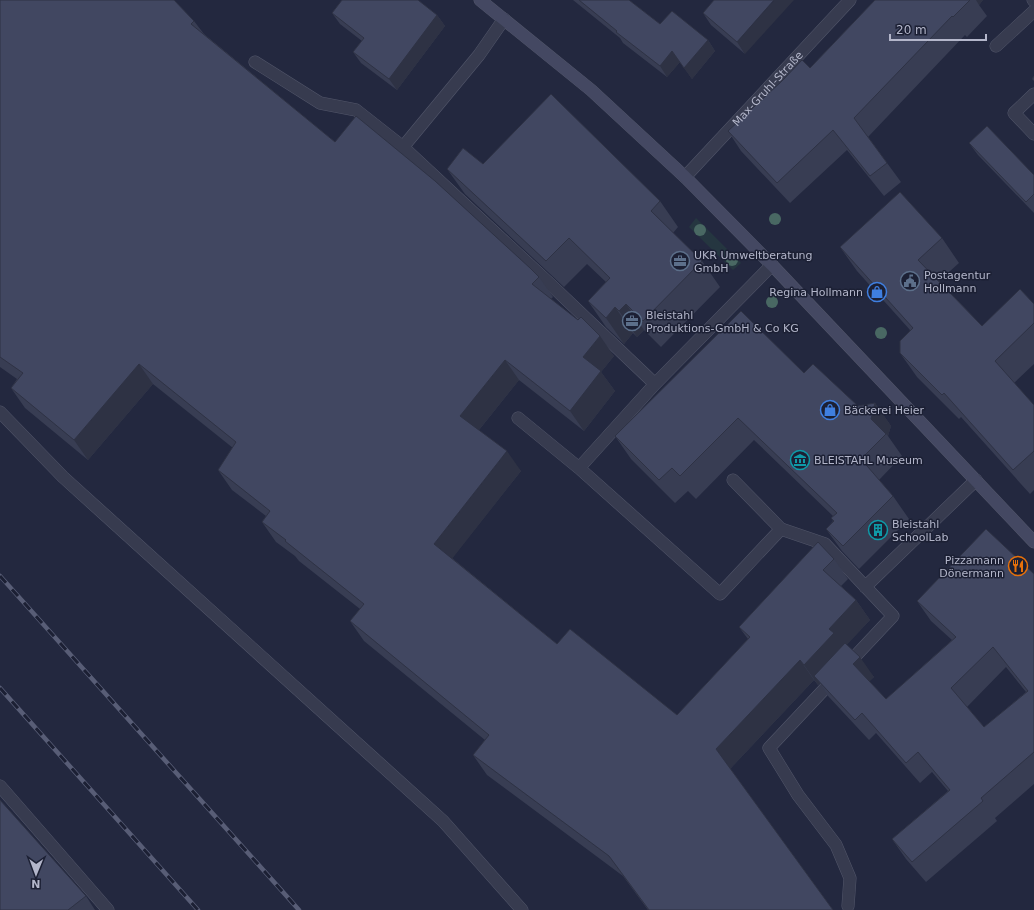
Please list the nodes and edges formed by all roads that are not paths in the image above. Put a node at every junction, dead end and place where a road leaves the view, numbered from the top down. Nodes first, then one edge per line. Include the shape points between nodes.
1 (480, 0) edge
2 (850, 0) edge
3 (1034, 11) edge
4 (504, 20) junction
5 (996, 46) dead end
6 (255, 62) dead end
7 (1034, 94) edge
8 (1034, 134) edge
9 (403, 147) junction
10 (685, 177) junction
11 (772, 265) junction
12 (655, 384) junction
13 (0, 412) edge
14 (518, 418) dead end
15 (579, 468) junction
16 (733, 480) dead end
17 (976, 480) junction
18 (781, 529) junction
19 (1034, 542) edge
20 (865, 587) junction
21 (0, 786) edge
22 (848, 906) dead end
23 (108, 910) edge
24 (522, 910) edge

1 - 4 main road
2 - 10 street, Max-Gruhl-Straße
3 - 5 street
4 - 9 street via 479,55
4 - 10 main road via 591,90
6 - 9 street via 320,103 356,110
7 - 8 street via 1014,113
9 - 12 street
10 - 11 main road
11 - 12 street
11 - 17 main road
12 - 15 street
13 - 24 street via 63,477 443,821
14 - 15 street
15 - 18 street via 720,594
16 - 18 street
17 - 19 main road
17 - 20 street
18 - 20 street via 825,544
20 - 22 street via 894,616 769,748 798,795 836,845 850,878
21 - 23 street

